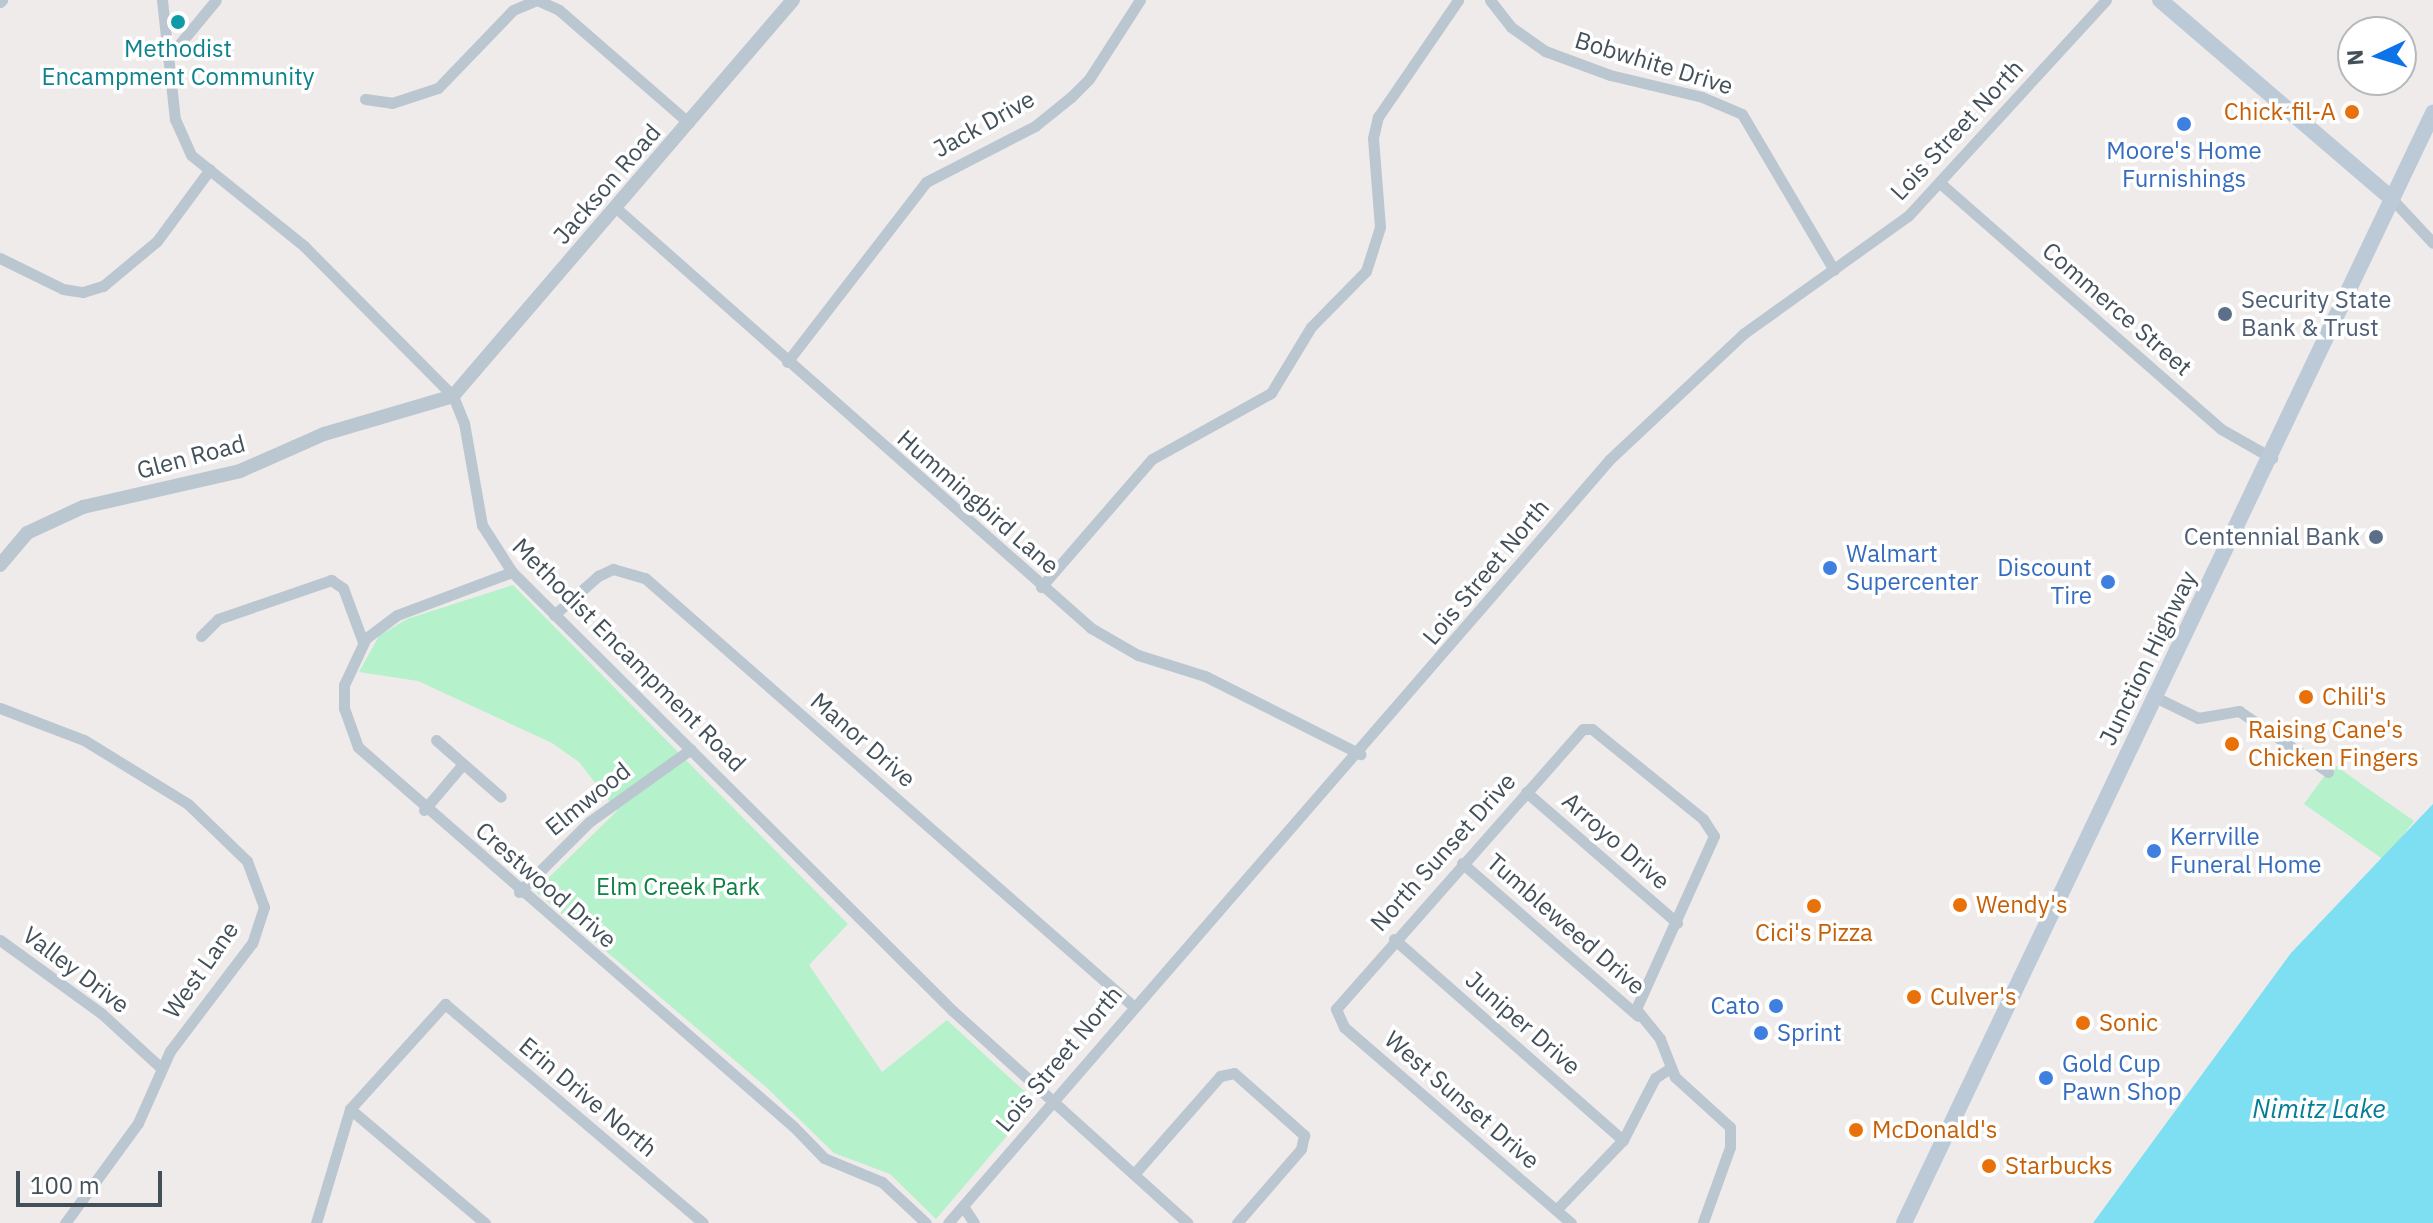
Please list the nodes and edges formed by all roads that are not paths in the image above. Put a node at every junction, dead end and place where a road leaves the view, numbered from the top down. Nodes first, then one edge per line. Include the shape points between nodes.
1 (162, 0) edge
2 (216, 0) edge
3 (793, 0) edge
4 (1140, 0) edge
5 (1458, 0) edge
6 (1490, 0) edge
7 (2106, 0) edge
8 (2160, 0) edge
9 (168, 58) junction
10 (365, 99) dead end
11 (2433, 113) edge
12 (689, 123) junction
13 (210, 169) junction
14 (1940, 183) junction
15 (2392, 199) junction
16 (615, 207) junction
17 (2433, 243) edge
18 (0, 258) edge
19 (1834, 270) junction
20 (787, 362) junction
21 (453, 396) junction
22 (2272, 458) junction
23 (0, 565) edge
24 (512, 572) junction
25 (1041, 587) junction
26 (554, 615) junction
27 (201, 636) dead end
28 (363, 642) junction
29 (2155, 697) junction
30 (0, 708) edge
31 (436, 740) dead end
32 (691, 749) junction
33 (1360, 754) junction
34 (463, 764) junction
35 (2328, 772) dead end
36 (1526, 792) junction
37 (501, 797) dead end
38 (424, 810) junction
39 (1462, 863) junction
40 (519, 892) junction
41 (1677, 923) junction
42 (1394, 939) junction
43 (0, 940) edge
44 (1337, 1005) joint
45 (1133, 1006) junction
46 (1642, 1019) junction
47 (160, 1067) junction
48 (1669, 1069) junction
49 (1052, 1103) junction
50 (350, 1109) junction
51 (1623, 1140) junction
52 (1134, 1174) junction
53 (963, 1206) junction
54 (1556, 1210) junction
55 (65, 1223) edge
56 (316, 1223) edge
57 (485, 1223) edge
58 (703, 1223) edge
59 (926, 1223) edge
60 (948, 1223) edge
61 (974, 1223) edge
62 (1188, 1223) edge
63 (1237, 1223) edge
64 (1571, 1223) edge
65 (1702, 1223) edge
66 (1904, 1223) edge

1 - 9 street, Methodist Encampment Road
2 - 9 street
3 - 12 street, Jackson Road
4 - 20 street, Jack Drive via 1089,79 1071,97 1035,126 926,182
5 - 25 street via 1378,117 1373,138 1380,227 1366,271 1311,327 1271,393 1152,459
6 - 19 street, Bobwhite Drive via 1511,27 1545,51 1610,75 1702,97 1742,114
7 - 14 street, Lois Street North
8 - 15 main road
9 - 13 street, Methodist Encampment Road via 175,119 191,155
10 - 12 street via 392,103 438,88 513,10 537,0 559,10
11 - 15 main road, Junction Highway
12 - 16 street, Jackson Road
13 - 18 street via 157,241 103,286 83,292 63,289
13 - 21 street, Methodist Encampment Road via 304,246
14 - 19 street, Lois Street North via 1908,216
14 - 22 street, Commerce Street via 2221,429
15 - 17 street
15 - 22 main road, Junction Highway
16 - 20 street, Hummingbird Lane
16 - 21 street, Jackson Road
19 - 33 street, Lois Street North via 1743,334 1618,451
20 - 25 street, Hummingbird Lane
21 - 23 street, Glen Road via 324,434 240,471 83,507 27,533
21 - 24 street, Methodist Encampment Road via 464,423 482,525
22 - 29 main road, Junction Highway
24 - 26 street, Methodist Encampment Road
24 - 28 street, Crestwood Drive via 397,615
25 - 33 street, Hummingbird Lane via 1114,643 1205,676 1267,706 1288,723
26 - 32 street, Methodist Encampment Road
26 - 45 street, Manor Drive via 613,569 645,578
27 - 28 street via 218,619 331,580 343,588
28 - 38 street, Crestwood Drive via 344,685 349,727 358,747
29 - 35 street via 2198,718 2239,711
29 - 66 main road, Junction Highway
30 - 47 street, West Lane via 84,740 139,770 188,804 247,861 257,882 264,907 252,943
31 - 34 street
32 - 40 street, Elmwood via 589,822
32 - 49 street, Methodist Encampment Road via 845,907
33 - 45 street, Lois Street North
34 - 37 street
34 - 38 street
36 - 39 street, North Sunset Drive
36 - 41 street, Arroyo Drive
36 - 41 street, North Sunset Drive via 1583,729 1599,731 1712,830 1712,850
38 - 40 street, Crestwood Drive
39 - 42 street, North Sunset Drive
39 - 46 street, Tumbleweed Drive
40 - 59 street, Crestwood Drive via 824,1158 882,1182
41 - 46 street via 1636,1009
42 - 44 street, North Sunset Drive
42 - 51 street, Juniper Drive
43 - 47 street, Valley Drive via 101,1013
44 - 54 street, West Sunset Drive via 1344,1027
45 - 49 street, Lois Street North
46 - 48 street, Tumbleweed Drive via 1660,1039
47 - 55 street, West Lane via 138,1123
48 - 51 street via 1655,1078
48 - 65 street via 1724,1118 1731,1132
49 - 52 street, Methodist Encampment Road
49 - 53 street, Lois Street North
50 - 56 street
50 - 57 street
50 - 58 street, Erin Drive North via 445,1004
51 - 54 street
52 - 62 street, Methodist Encampment Road
52 - 63 street via 1220,1076 1234,1073 1304,1135 1301,1149
53 - 60 street, Lois Street North
53 - 61 street
54 - 64 street, West Sunset Drive

